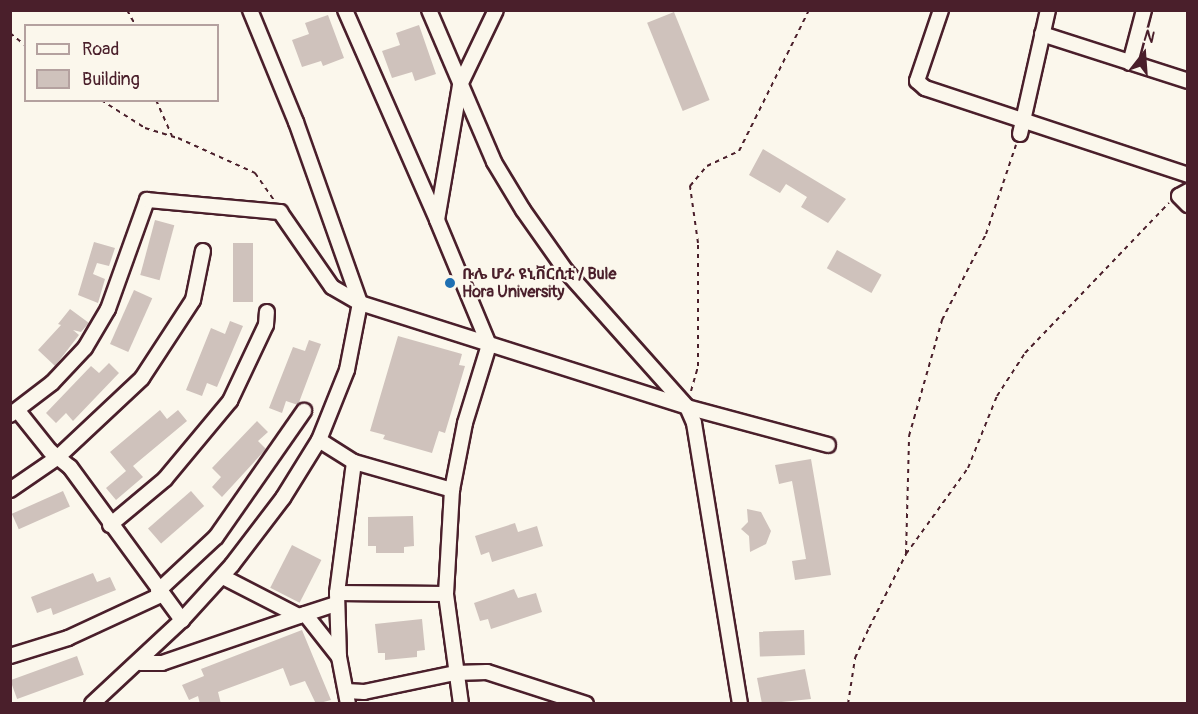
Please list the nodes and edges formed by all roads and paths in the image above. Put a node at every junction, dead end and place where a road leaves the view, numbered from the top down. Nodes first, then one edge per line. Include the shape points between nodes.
1 (127, 10) edge
2 (250, 10) edge
3 (345, 10) edge
4 (429, 10) edge
5 (496, 10) edge
6 (809, 10) edge
7 (941, 10) edge
8 (1048, 10) edge
9 (1144, 10) edge
10 (135, 24) edge
11 (10, 33) edge
12 (1042, 34) junction
13 (24, 44) edge
14 (1130, 63) junction
15 (1188, 81) edge
16 (460, 85) junction
17 (104, 102) edge
18 (157, 102) edge
19 (1021, 127) junction
20 (172, 136) junction
21 (1188, 176) edge
22 (1185, 198) edge
23 (280, 212) junction
24 (436, 220) junction
25 (203, 251) dead end
26 (360, 303) junction
27 (267, 312) dead end
28 (489, 345) junction
29 (687, 407) junction
30 (304, 411) dead end
31 (14, 413) edge
32 (319, 440) junction
33 (828, 445) dead end
34 (58, 457) junction
35 (354, 462) junction
36 (10, 490) edge
37 (452, 490) junction
38 (110, 525) junction
39 (906, 554) junction
40 (223, 577) junction
41 (159, 593) junction
42 (446, 594) junction
43 (336, 598) junction
44 (302, 615) junction
45 (182, 620) junction
46 (10, 656) edge
47 (339, 657) junction
48 (140, 663) junction
49 (455, 673) junction
50 (347, 698) edge
51 (92, 704) edge
52 (461, 704) edge
53 (586, 704) edge
54 (740, 704) edge
55 (848, 704) edge

1 - 10 path
2 - 26 street via 296,122
3 - 24 street
4 - 16 street
5 - 16 street
6 - 29 path via 739,151 707,166 690,186 699,243 698,366
7 - 19 street via 917,81 924,88
8 - 12 street
9 - 14 street
11 - 13 path
12 - 14 street
12 - 19 street
14 - 15 street
16 - 24 street
16 - 29 street via 495,162 566,271
17 - 20 path via 146,128
18 - 20 path
19 - 21 street
19 - 39 path via 986,234 942,320 909,436
20 - 23 path via 255,173
22 - 39 path via 1167,204 1025,353 997,396 969,468
23 - 26 street via 332,287
23 - 31 street via 147,200 108,309 85,348
24 - 28 street
25 - 34 street via 193,300 163,351 142,378
26 - 28 street
26 - 32 street via 347,370
27 - 38 street via 266,325 230,401 165,479
28 - 29 street
28 - 37 street via 465,423
29 - 33 street
29 - 54 street via 693,423
30 - 41 street via 216,537
31 - 34 street
32 - 35 street
32 - 40 street via 283,498
34 - 36 street
34 - 38 street via 70,467
35 - 37 street
35 - 43 street
37 - 42 street
38 - 41 street
39 - 55 path via 855,658
40 - 44 street
40 - 45 street
41 - 45 street
41 - 46 street via 68,639
42 - 43 street
42 - 49 street
43 - 44 street
43 - 47 street
44 - 47 street
44 - 48 street via 162,663
45 - 48 street
47 - 50 street
48 - 51 street
49 - 50 street
49 - 52 street
49 - 53 street via 487,672

